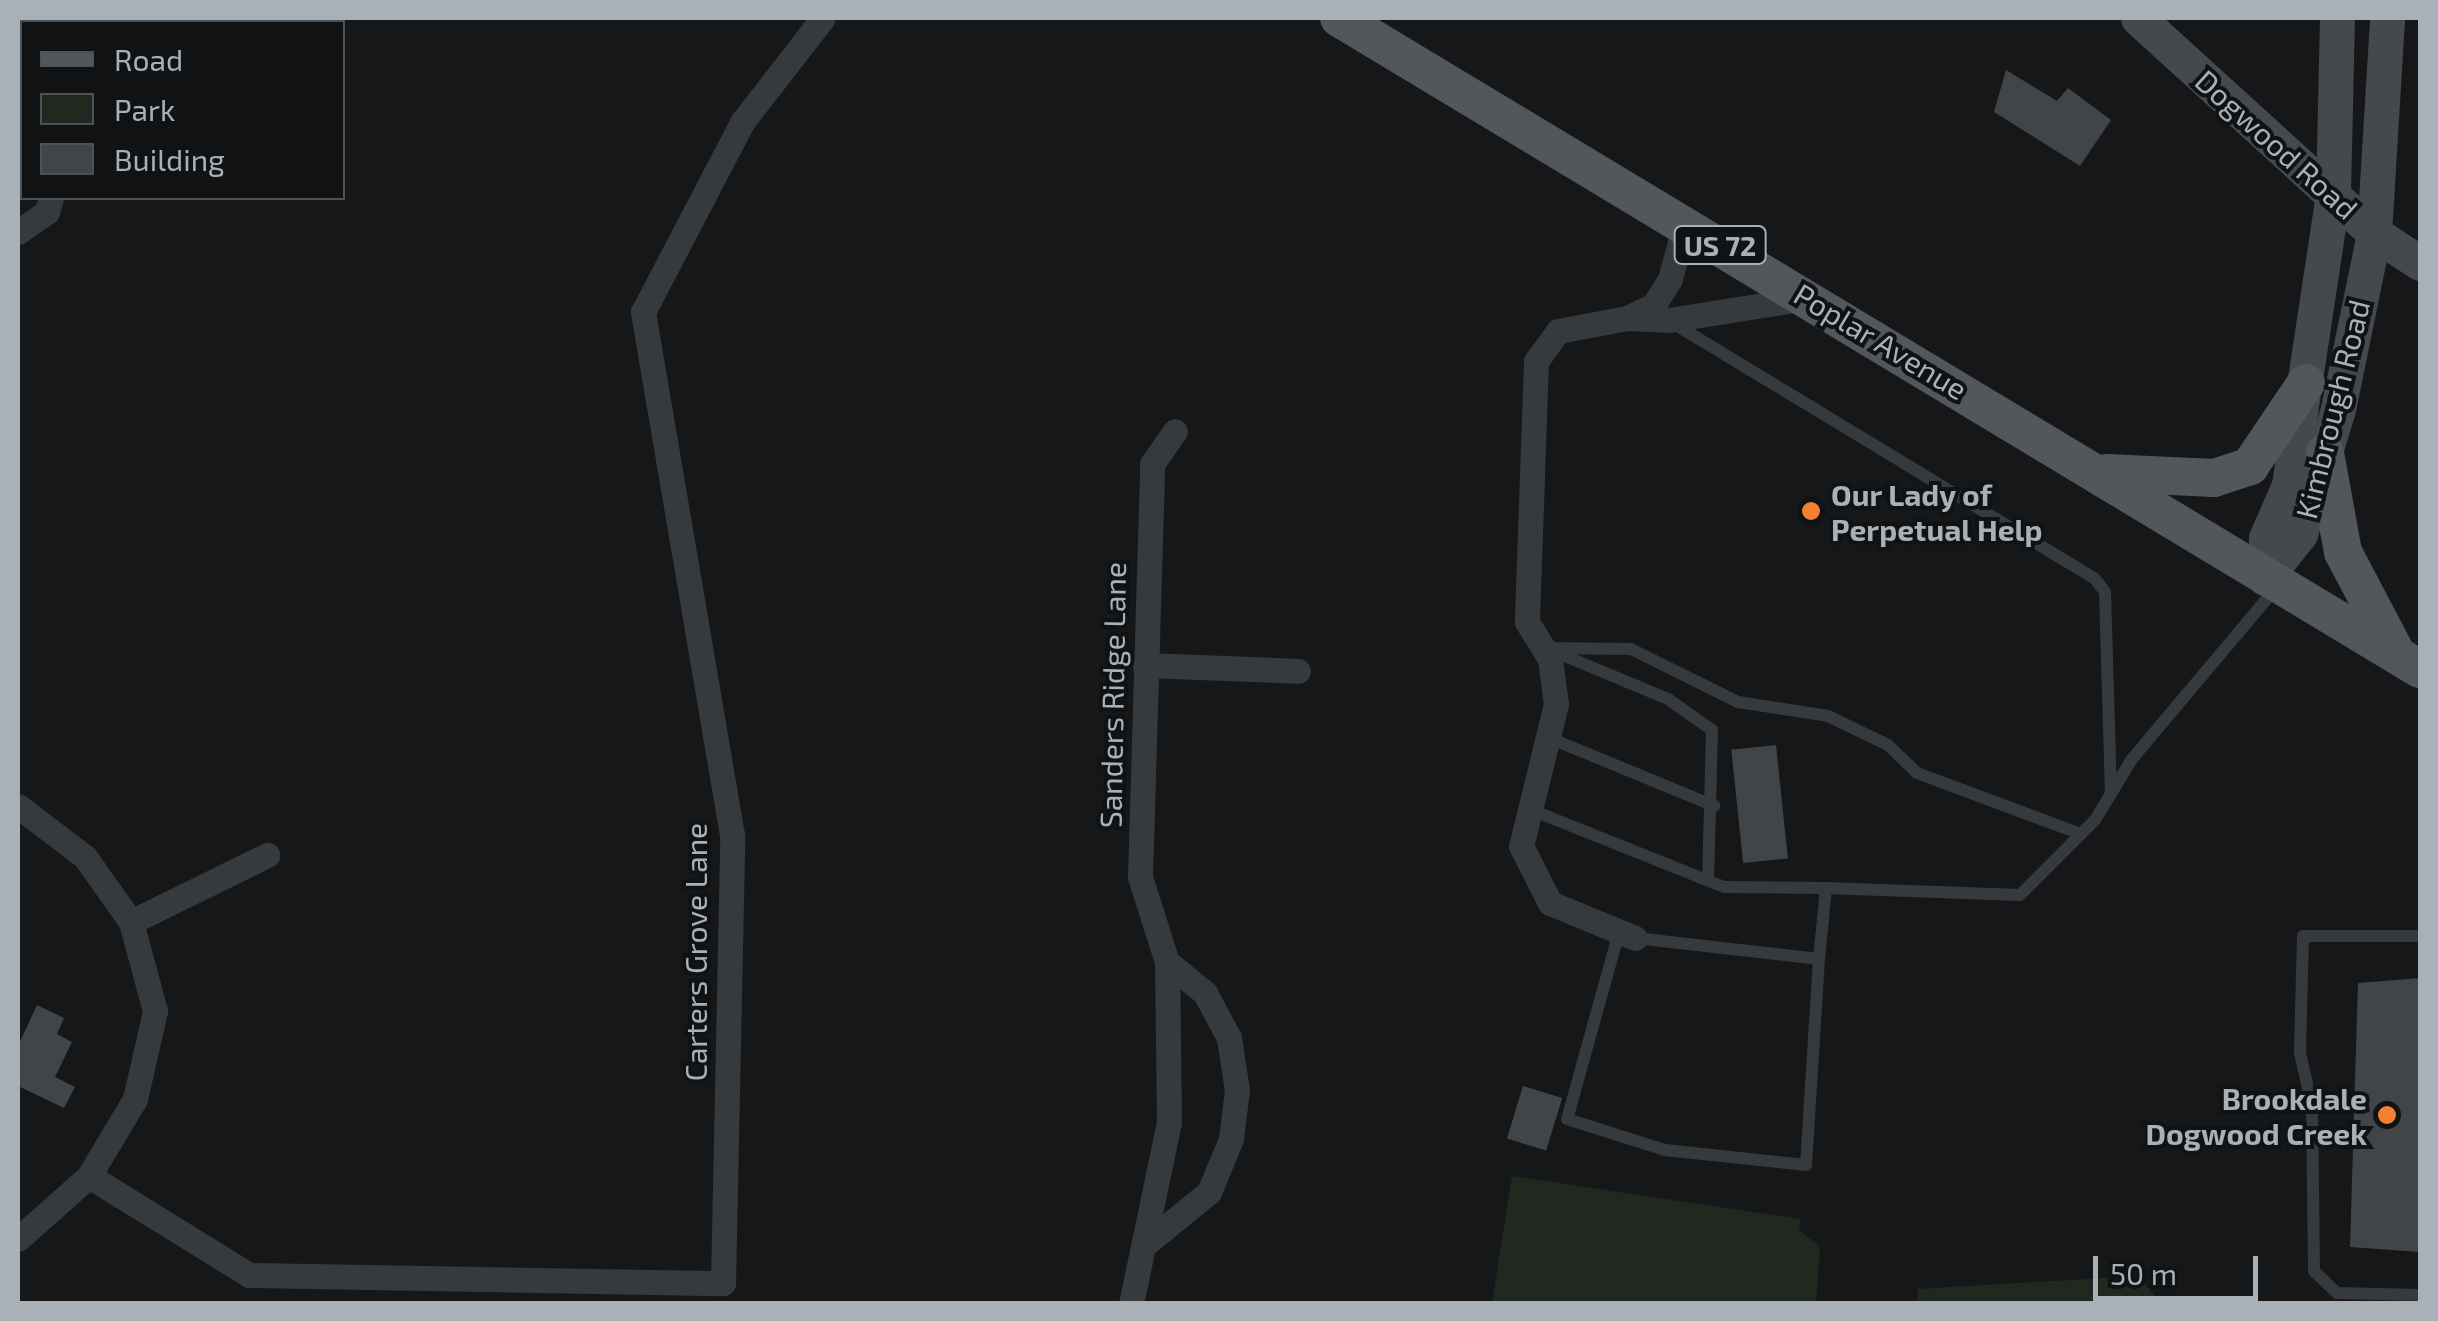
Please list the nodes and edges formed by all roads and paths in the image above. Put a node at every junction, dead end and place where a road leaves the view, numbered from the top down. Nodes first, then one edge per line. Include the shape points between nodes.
1 (823, 18) edge
2 (1339, 18) edge
3 (2138, 18) edge
4 (2337, 18) edge
5 (2387, 18) edge
6 (2333, 193) junction
7 (50, 200) edge
8 (1685, 224) junction
9 (18, 232) edge
10 (2374, 234) junction
11 (2420, 263) edge
12 (1808, 298) junction
13 (1626, 318) junction
14 (1669, 320) junction
15 (2306, 382) junction
16 (1175, 431) dead end
17 (2325, 453) junction
18 (2100, 473) junction
19 (2271, 582) junction
20 (1544, 648) junction
21 (2410, 662) edge
22 (1145, 664) junction
23 (1298, 671) dead end
24 (1546, 737) junction
25 (2111, 794) junction
26 (18, 806) edge
27 (1714, 806) junction
28 (1526, 808) junction
29 (2081, 834) junction
30 (267, 855) dead end
31 (1708, 879) junction
32 (1826, 888) junction
33 (132, 922) junction
34 (1627, 935) junction
35 (2420, 936) edge
36 (1819, 960) junction
37 (1167, 962) junction
38 (89, 1176) junction
39 (18, 1239) edge
40 (1144, 1246) junction
41 (2420, 1295) edge
42 (1130, 1300) edge

1 - 38 street, Carters Grove Lane via 743,121 643,312 732,835 723,1283 249,1275
2 - 8 main road, Poplar Avenue / US 72
3 - 6 street, Dogwood Road
4 - 6 street, Kimbrough Road
5 - 10 street, Kimbrough Road
6 - 10 street, Dogwood Road
6 - 15 street, Kimbrough Road
7 - 9 street via 47,212
8 - 12 main road, Poplar Avenue / US 72
8 - 13 street via 1670,279 1654,306
10 - 11 street, Dogwood Road
10 - 17 street, Kimbrough Road
12 - 14 street
12 - 18 main road, Poplar Avenue / US 72
13 - 14 street
13 - 20 street via 1558,331 1536,362 1526,622
14 - 25 lane via 2095,579 2105,592
15 - 18 main road via 2250,466 2214,478
15 - 19 street, Kimbrough Road
16 - 22 street, Sanders Ridge Lane via 1152,464
17 - 19 street, Kimbrough Road via 2289,558
17 - 21 main road via 2343,552
18 - 19 main road, Poplar Avenue / US 72
19 - 21 main road, Poplar Avenue / US 72
19 - 25 lane
20 - 24 street via 1556,687
20 - 27 lane via 1668,700 1712,730
20 - 29 lane via 1632,648 1738,702 1857,727 1917,772
22 - 23 street
22 - 37 street, Sanders Ridge Lane via 1140,876
24 - 27 lane
24 - 28 street
25 - 29 lane
26 - 33 street via 85,857
27 - 31 lane
28 - 31 lane
28 - 34 street via 1521,846 1536,889 1560,909
29 - 32 lane via 2020,895
30 - 33 street
31 - 32 lane via 1724,888
32 - 36 lane
33 - 38 street via 155,1011 135,1099
34 - 36 lane
34 - 36 lane via 1567,1118 1665,1150 1806,1165
35 - 41 lane via 2303,936 2300,1053 2312,1106 2314,1270 2337,1293
37 - 40 street, Sanders Ridge Lane via 1168,1122
37 - 40 street via 1205,993 1229,1038 1237,1090 1231,1138 1208,1192
38 - 39 street
40 - 42 street, Sanders Ridge Lane

